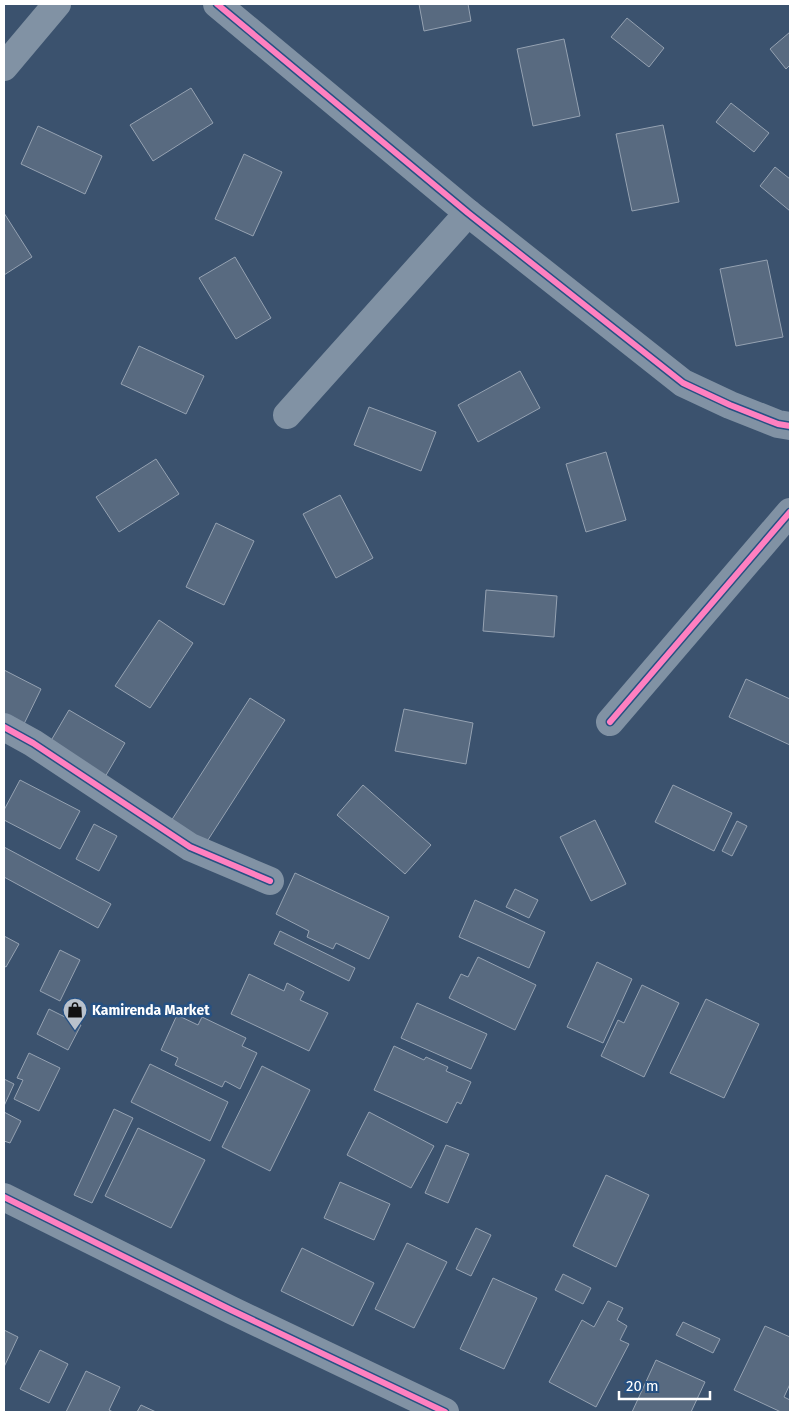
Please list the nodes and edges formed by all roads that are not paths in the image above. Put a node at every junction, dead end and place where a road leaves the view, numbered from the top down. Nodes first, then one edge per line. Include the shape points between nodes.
1 (56, 4) edge
2 (217, 4) edge
3 (4, 67) edge
4 (468, 213) junction
5 (287, 416) dead end
6 (790, 426) edge
7 (790, 512) edge
8 (610, 722) dead end
9 (4, 727) edge
10 (270, 881) dead end
11 (4, 1197) edge
12 (445, 1412) edge

1 - 3 street
2 - 4 street
4 - 5 street
4 - 6 street via 683,383 730,405
7 - 8 street
9 - 10 street via 190,847
11 - 12 street

